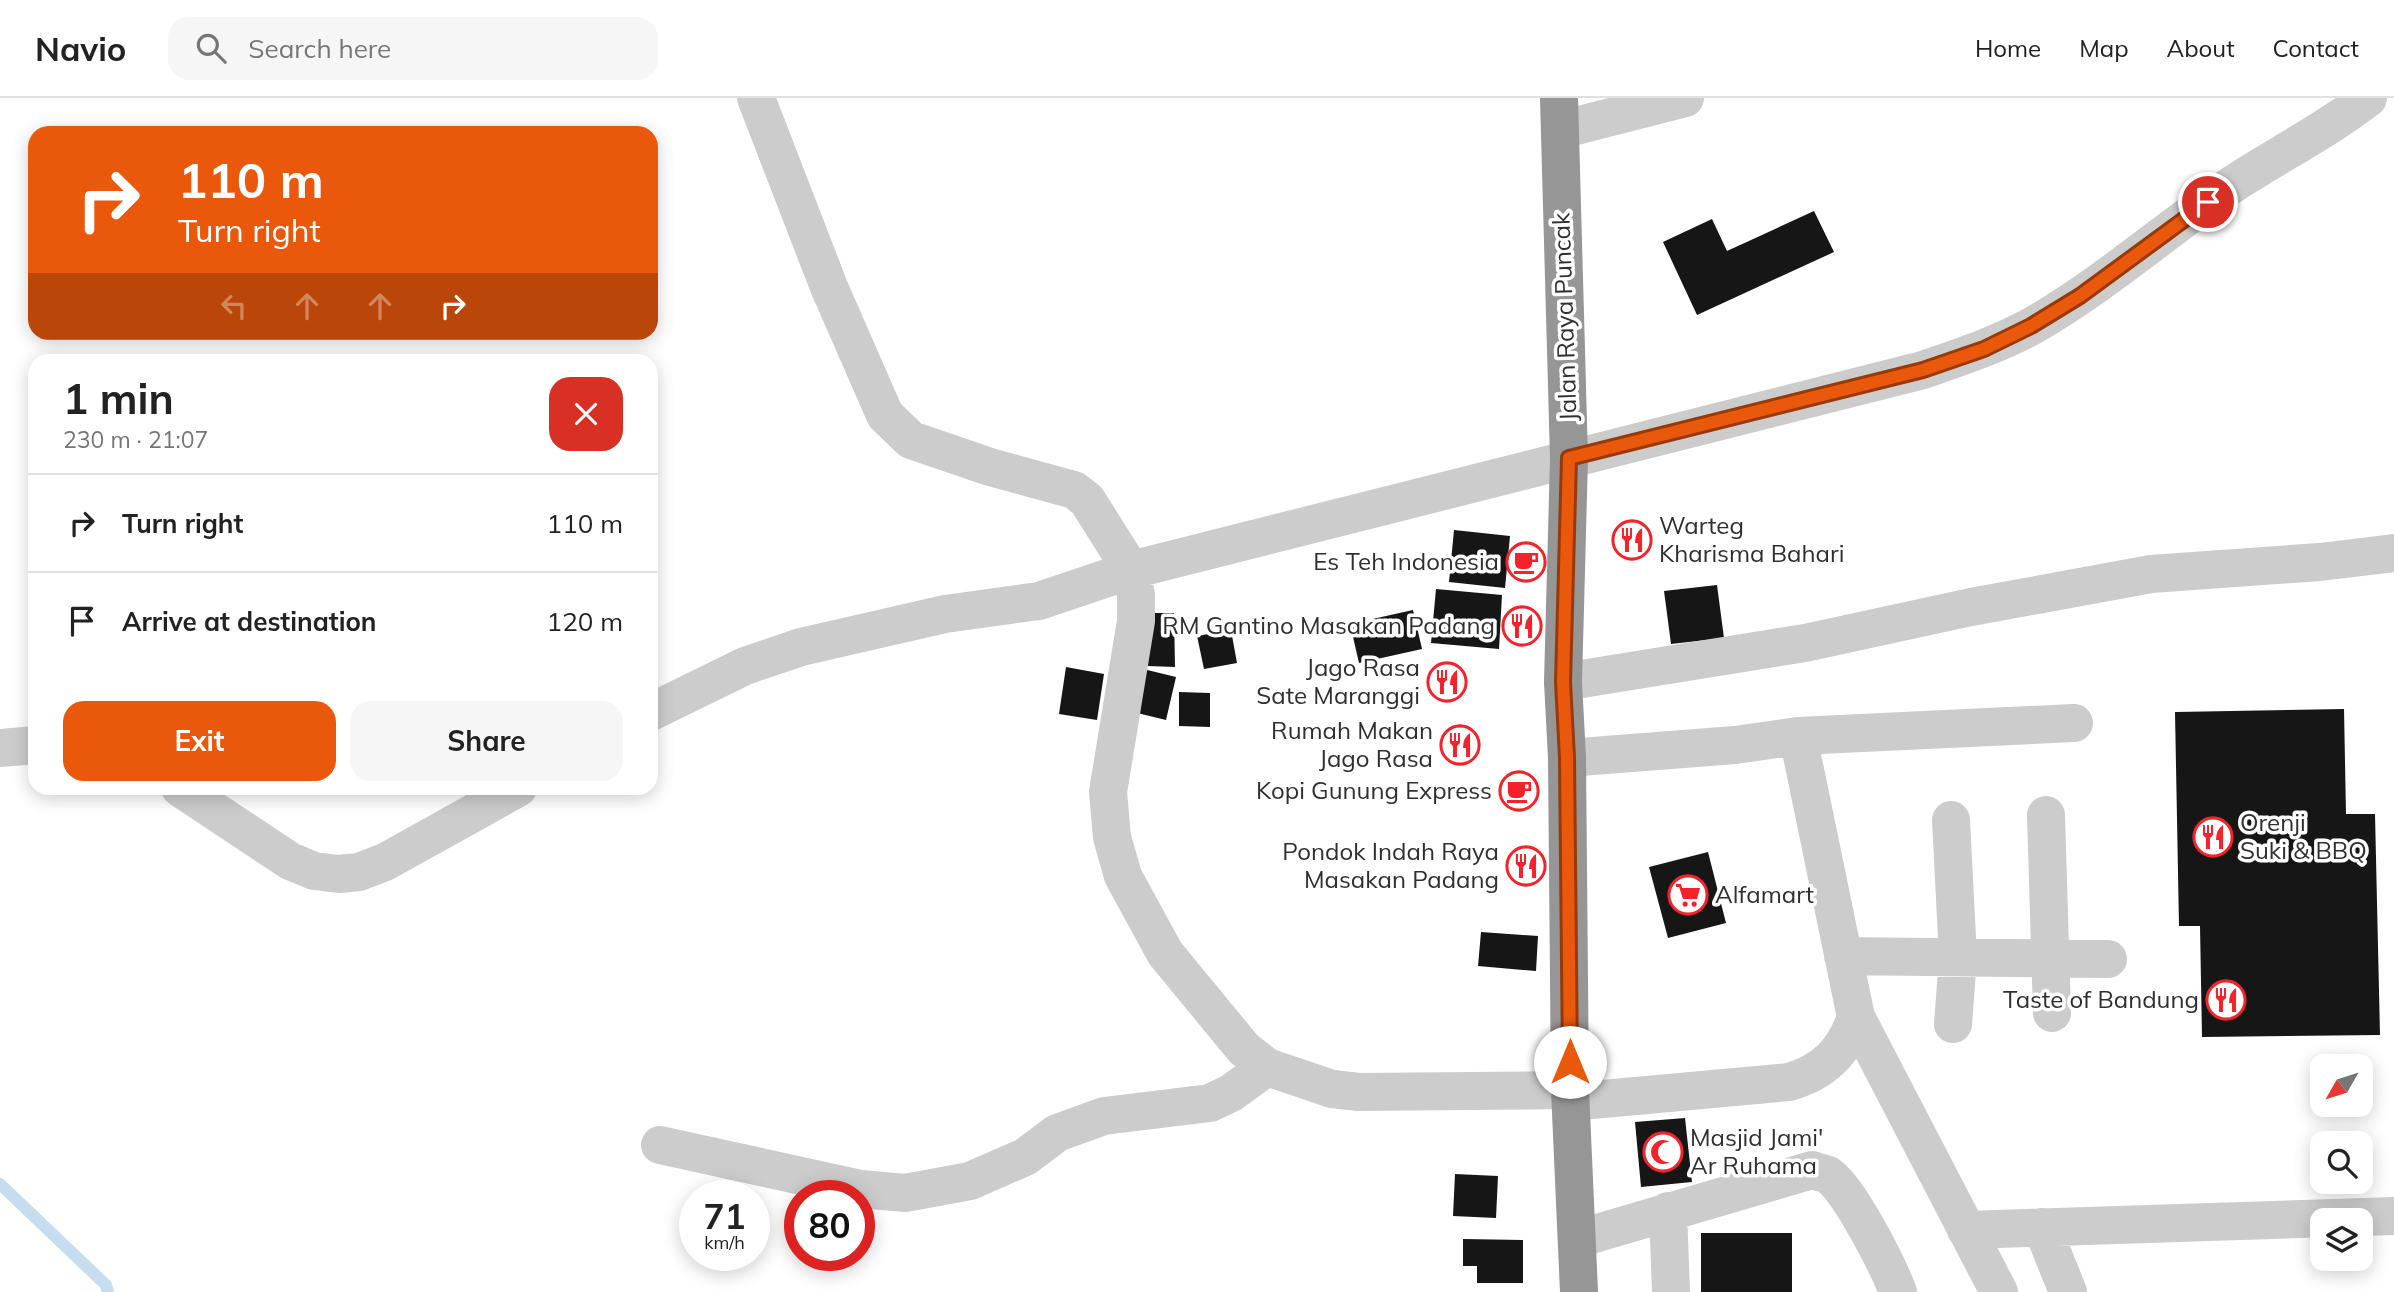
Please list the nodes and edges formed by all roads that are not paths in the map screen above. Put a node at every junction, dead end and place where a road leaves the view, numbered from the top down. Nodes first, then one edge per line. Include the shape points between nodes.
1 (756, 98) edge
2 (2368, 98) edge
3 (1678, 99) edge
4 (1560, 114) edge
5 (1569, 458) junction
6 (2394, 553) edge
7 (1131, 570) junction
8 (1563, 682) junction
9 (658, 707) edge
10 (2074, 723) dead end
11 (1798, 736) junction
12 (28, 746) edge
13 (0, 748) edge
14 (1567, 758) junction
15 (191, 795) edge
16 (505, 795) edge
17 (2046, 815) dead end
18 (1951, 820) dead end
19 (1843, 956) junction
20 (1958, 957) junction
21 (2052, 958) junction
22 (2108, 959) dead end
23 (2052, 1013) dead end
24 (1856, 1017) junction
25 (1953, 1024) dead end
26 (1267, 1067) junction
27 (1570, 1096) junction
28 (660, 1144) dead end
29 (1668, 1211) junction
30 (2394, 1216) edge
31 (2042, 1227) junction
32 (1966, 1230) junction
33 (1577, 1239) junction
34 (1579, 1292) edge
35 (1671, 1292) edge
36 (1898, 1292) edge
37 (1999, 1292) edge
38 (2068, 1292) edge

1 - 7 street via 829,287 885,415 911,440 1074,490 1096,512
2 - 5 street via 2227,189 2080,296 1996,344 1923,370
3 - 4 street
4 - 5 highway, Jalan Raya Puncak
5 - 7 street
5 - 8 highway, Jalan Raya Puncak
6 - 8 street via 2151,574 1805,643
7 - 9 street via 1039,601 945,614 801,647 744,666
7 - 26 street via 1136,621 1108,792 1112,837 1123,876 1165,953 1244,1049
8 - 14 highway, Jalan Raya Puncak
10 - 11 street
11 - 14 street
11 - 19 street
12 - 13 street
14 - 27 highway, Jalan Raya Puncak
15 - 16 street via 290,861 314,872 339,874 385,862
17 - 21 street
18 - 20 street
19 - 20 street
19 - 24 street
20 - 21 street
20 - 25 street
21 - 22 street
21 - 23 street
24 - 27 street via 1837,1056 1809,1076 1788,1082
24 - 32 street
26 - 27 street via 1332,1089 1359,1092
26 - 28 street via 1210,1102 1104,1116 1057,1133 1025,1157 981,1177 905,1193 861,1189
27 - 33 highway, Jalan Raya Puncak
29 - 33 street
29 - 35 street
29 - 36 street via 1812,1170 1827,1175 1885,1258
30 - 31 street
31 - 32 street
31 - 38 street
32 - 37 street
33 - 34 highway, Jalan Raya Puncak

